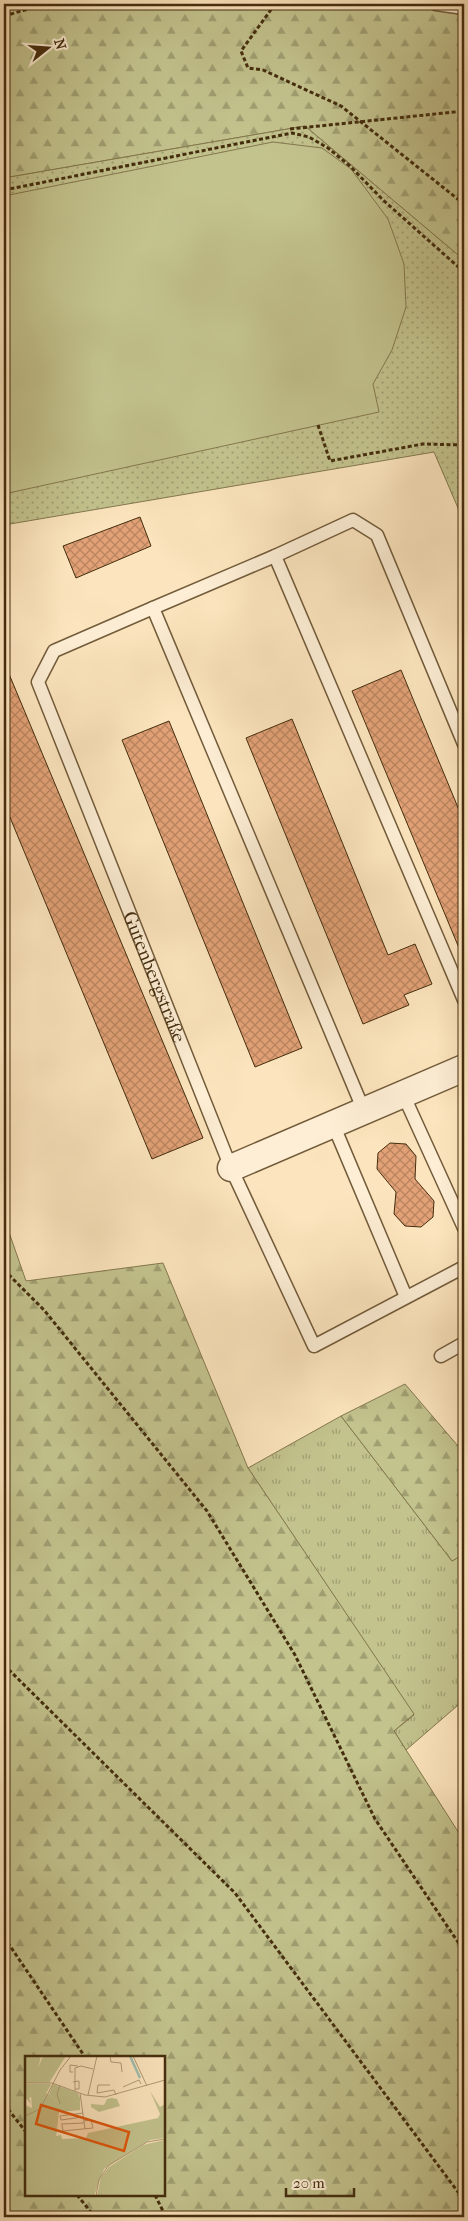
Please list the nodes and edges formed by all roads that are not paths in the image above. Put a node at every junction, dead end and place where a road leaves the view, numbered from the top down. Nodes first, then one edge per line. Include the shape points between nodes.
1 (436, 4) edge
2 (464, 8) edge
3 (275, 556) junction
4 (153, 608) junction
5 (464, 744) edge
6 (464, 1000) edge
7 (464, 1068) edge
8 (403, 1094) junction
9 (364, 1111) junction
10 (333, 1124) junction
11 (230, 1168) junction
12 (464, 1228) edge
13 (464, 1267) edge
14 (406, 1297) junction
15 (464, 1343) edge
16 (441, 1356) dead end

1 - 2 lane
3 - 4 lane, Gutenbergstraße
3 - 5 lane, Gutenbergstraße via 353,520 377,535
3 - 6 lane
4 - 9 lane
4 - 11 lane, Gutenbergstraße via 54,651 38,682
7 - 8 street
8 - 9 street
8 - 12 lane
9 - 10 street
10 - 11 street
10 - 14 lane
11 - 14 lane, Gutenbergstraße via 314,1346
13 - 14 lane
15 - 16 lane

